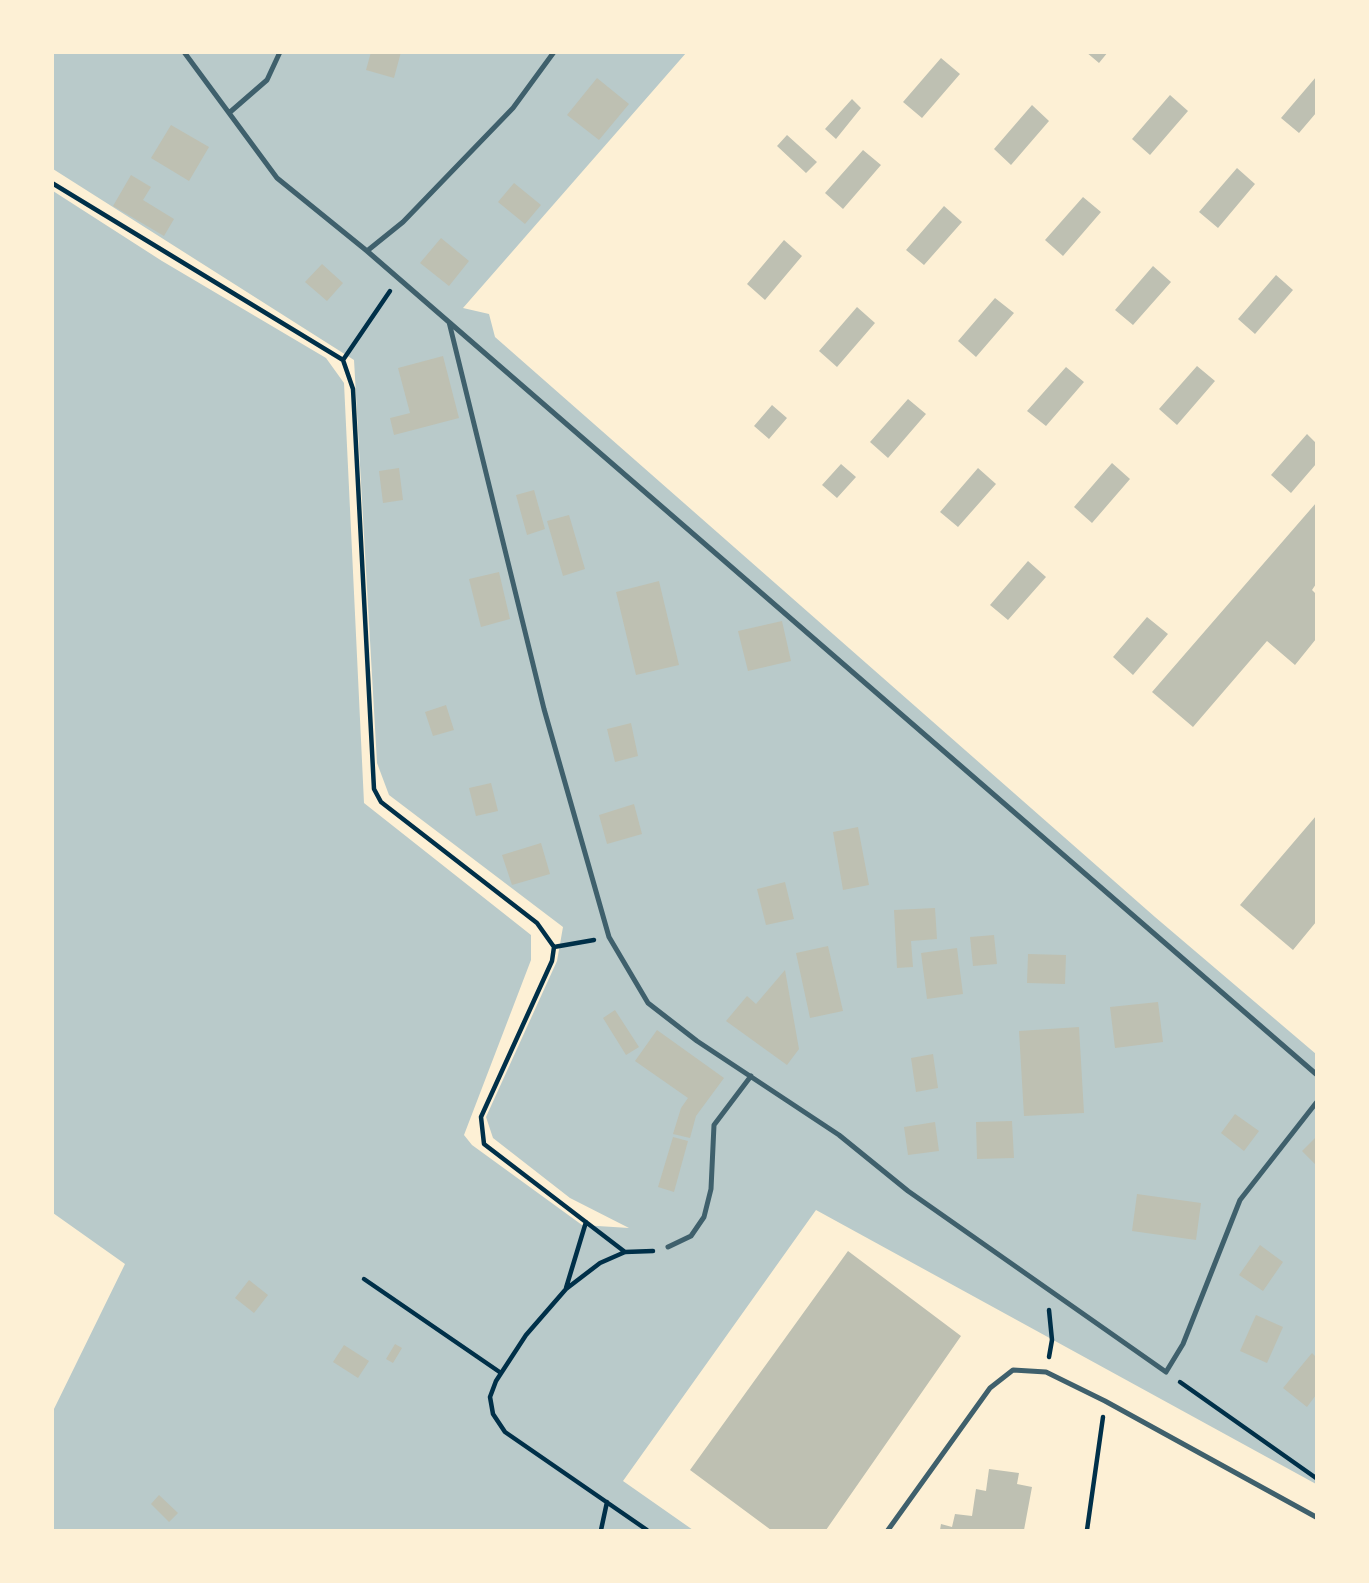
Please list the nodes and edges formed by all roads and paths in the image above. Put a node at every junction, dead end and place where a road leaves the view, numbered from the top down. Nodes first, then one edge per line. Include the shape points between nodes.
1 (184, 52) edge
2 (280, 52) edge
3 (554, 52) edge
4 (229, 113) junction
5 (52, 183) edge
6 (367, 251) junction
7 (398, 278) junction
8 (449, 322) junction
9 (343, 360) junction
10 (609, 937) junction
11 (554, 947) junction
12 (1317, 1074) edge
13 (751, 1076) junction
14 (1317, 1103) edge
15 (586, 1222) junction
16 (668, 1247) joint
17 (625, 1252) junction
18 (364, 1279) dead end
19 (566, 1289) junction
20 (1048, 1289) junction
21 (1046, 1372) junction
22 (1166, 1372) junction
23 (501, 1373) junction
24 (1105, 1401) junction
25 (1317, 1478) edge
26 (607, 1502) junction
27 (1317, 1517) edge
28 (601, 1531) edge
29 (648, 1531) edge
30 (888, 1531) edge
31 (1087, 1531) edge

1 - 4 lane
2 - 4 lane via 267,80
3 - 6 lane via 513,108 403,222
4 - 6 lane via 277,178
5 - 9 path
6 - 7 lane
7 - 8 lane
7 - 9 path
8 - 10 lane via 544,709
8 - 12 lane
9 - 11 path via 353,389 374,789 381,802 537,923
10 - 11 path
10 - 13 lane via 648,1003
11 - 15 path via 552,961 480,1125 484,1144
13 - 16 lane via 714,1125 711,1189 704,1217 691,1236
13 - 20 lane
14 - 22 lane via 1240,1200 1183,1344
15 - 17 path
15 - 19 path
16 - 17 path
17 - 19 path via 600,1263
18 - 23 path
19 - 23 path
20 - 21 path via 1052,1339
20 - 22 lane
21 - 24 lane
21 - 30 lane via 1013,1370 990,1388
22 - 25 path
23 - 26 path via 490,1396 493,1415 505,1432
24 - 27 lane
24 - 31 path
26 - 28 path
26 - 29 path

